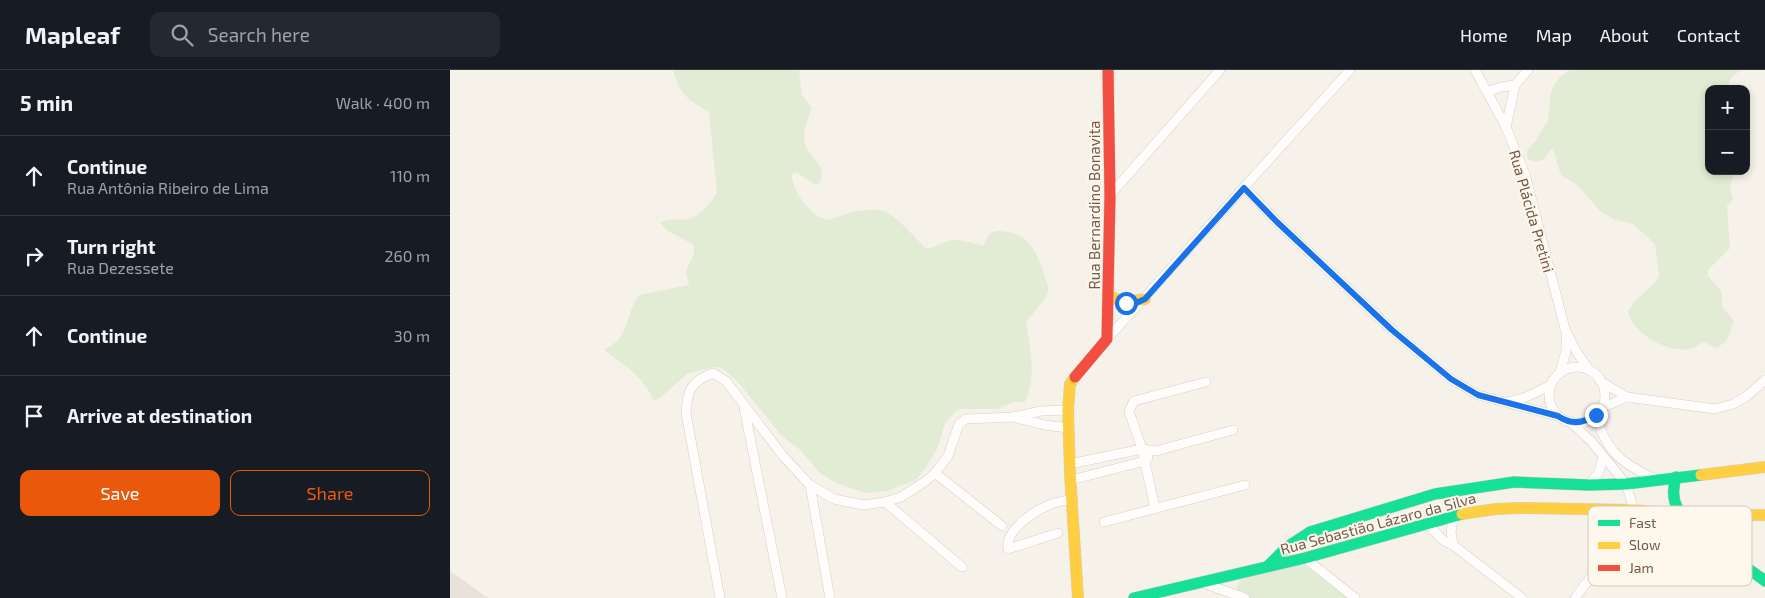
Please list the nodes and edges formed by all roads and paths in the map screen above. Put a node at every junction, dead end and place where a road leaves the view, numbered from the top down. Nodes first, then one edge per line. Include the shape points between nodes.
1 (1108, 70) edge
2 (1220, 70) edge
3 (1350, 70) edge
4 (1475, 70) edge
5 (1528, 70) edge
6 (1515, 85) junction
7 (1487, 92) junction
8 (1506, 127) junction
9 (1244, 188) junction
10 (1110, 196) junction
11 (1108, 296) junction
12 (1145, 299) junction
13 (1566, 329) junction
14 (1107, 339) junction
15 (1590, 371) junction
16 (1560, 373) junction
17 (1765, 380) edge
18 (1600, 381) junction
19 (1206, 382) dead end
20 (1551, 385) junction
21 (1627, 397) junction
22 (1506, 403) junction
23 (744, 405) junction
24 (1068, 410) junction
25 (1598, 412) junction
26 (1558, 416) junction
27 (1013, 417) junction
28 (1569, 421) junction
29 (1068, 428) junction
30 (1233, 430) dead end
31 (1142, 450) junction
32 (1156, 451) junction
33 (1604, 457) junction
34 (1145, 461) junction
35 (1070, 464) junction
36 (1765, 467) edge
37 (936, 473) junction
38 (1676, 477) junction
39 (1655, 479) junction
40 (1071, 480) junction
41 (810, 484) junction
42 (1626, 484) junction
43 (1245, 485) dead end
44 (1589, 485) junction
45 (1072, 498) junction
46 (885, 502) junction
47 (1633, 506) edge
48 (1676, 506) edge
49 (1155, 508) junction
50 (1588, 509) edge
51 (1454, 515) junction
52 (1752, 516) edge
53 (1765, 516) edge
54 (1104, 522) dead end
55 (1426, 523) junction
56 (1002, 526) dead end
57 (1058, 533) dead end
58 (1453, 545) junction
59 (1305, 558) junction
60 (962, 567) dead end
61 (1268, 567) junction
62 (1752, 571) edge
63 (1588, 581) edge
64 (1765, 581) edge
65 (1203, 583) junction
66 (1181, 586) junction
67 (720, 598) edge
68 (782, 598) edge
69 (830, 598) edge
70 (1078, 598) edge
71 (1134, 598) edge
72 (1177, 598) edge
73 (1245, 598) edge
74 (1355, 598) edge
75 (1522, 598) edge
76 (1575, 598) edge

1 - 10 street, Rua Bernardino Bonavita
2 - 10 street
3 - 9 street
4 - 7 street, Rua Plácida Pretini
5 - 6 street
6 - 7 street
6 - 8 street
7 - 8 street, Rua Plácida Pretini
8 - 13 street, Rua Plácida Pretini via 1525,174
9 - 12 street
9 - 22 street via 1418,353 1478,395
10 - 11 street, Rua Bernardino Bonavita
11 - 12 street via 1126,303
11 - 14 street, Rua Bernardino Bonavita
12 - 14 street
13 - 15 street, Rua Plácida Pretini
13 - 16 street, Rua Plácida Pretini via 1566,352
14 - 24 street via 1070,384
15 - 16 street via 1574,367
15 - 18 street
16 - 20 street
17 - 21 street via 1748,396 1715,409
18 - 21 street
18 - 25 street via 1604,395
19 - 31 street via 1134,401 1129,411
20 - 22 street via 1526,398
20 - 26 street via 1550,402
21 - 25 street
22 - 26 street
23 - 41 street via 783,456
23 - 67 street via 726,381 713,373 698,381 687,395 686,413
23 - 68 street
24 - 27 street
24 - 29 street
25 - 28 street via 1583,422
25 - 39 street via 1600,431 1611,449 1635,470
26 - 28 street
27 - 29 street
27 - 37 street via 966,419 959,424 948,456
28 - 33 street
29 - 35 street
30 - 32 street
31 - 32 street
31 - 34 street
31 - 35 street
32 - 34 street
33 - 42 street
33 - 44 street via 1599,472
34 - 40 street
34 - 49 street
35 - 40 street
36 - 38 street, Rua Sebastião Lázaro da Silva
37 - 46 street via 901,497
37 - 56 street
38 - 39 street, Rua Sebastião Lázaro da Silva
38 - 48 street via 1673,487
39 - 42 street, Rua Sebastião Lázaro da Silva
40 - 45 street
41 - 46 street via 834,499 863,505
41 - 69 street
42 - 44 street, Rua Sebastião Lázaro da Silva
42 - 47 street
43 - 49 street
44 - 61 street, Rua Sebastião Lázaro da Silva via 1514,482 1435,494 1310,532 1287,547
45 - 57 street via 1049,505 1021,522 1009,538 1008,548
45 - 70 street
46 - 60 street
49 - 54 street
50 - 51 street, Rua Sebastião Lázaro da Silva via 1496,509
51 - 55 street, Rua Sebastião Lázaro da Silva
51 - 58 street via 1451,523
52 - 53 street, Rua Sebastião Lázaro da Silva
55 - 58 street via 1444,541
55 - 59 street, Rua Sebastião Lázaro da Silva
58 - 75 street
59 - 61 street, Rua Sebastião Lázaro da Silva
59 - 74 street
61 - 65 street, Rua Sebastião Lázaro da Silva
62 - 64 street
63 - 76 street
65 - 66 street, Rua Sebastião Lázaro da Silva
65 - 73 street
66 - 71 street, Rua Sebastião Lázaro da Silva
66 - 72 street

